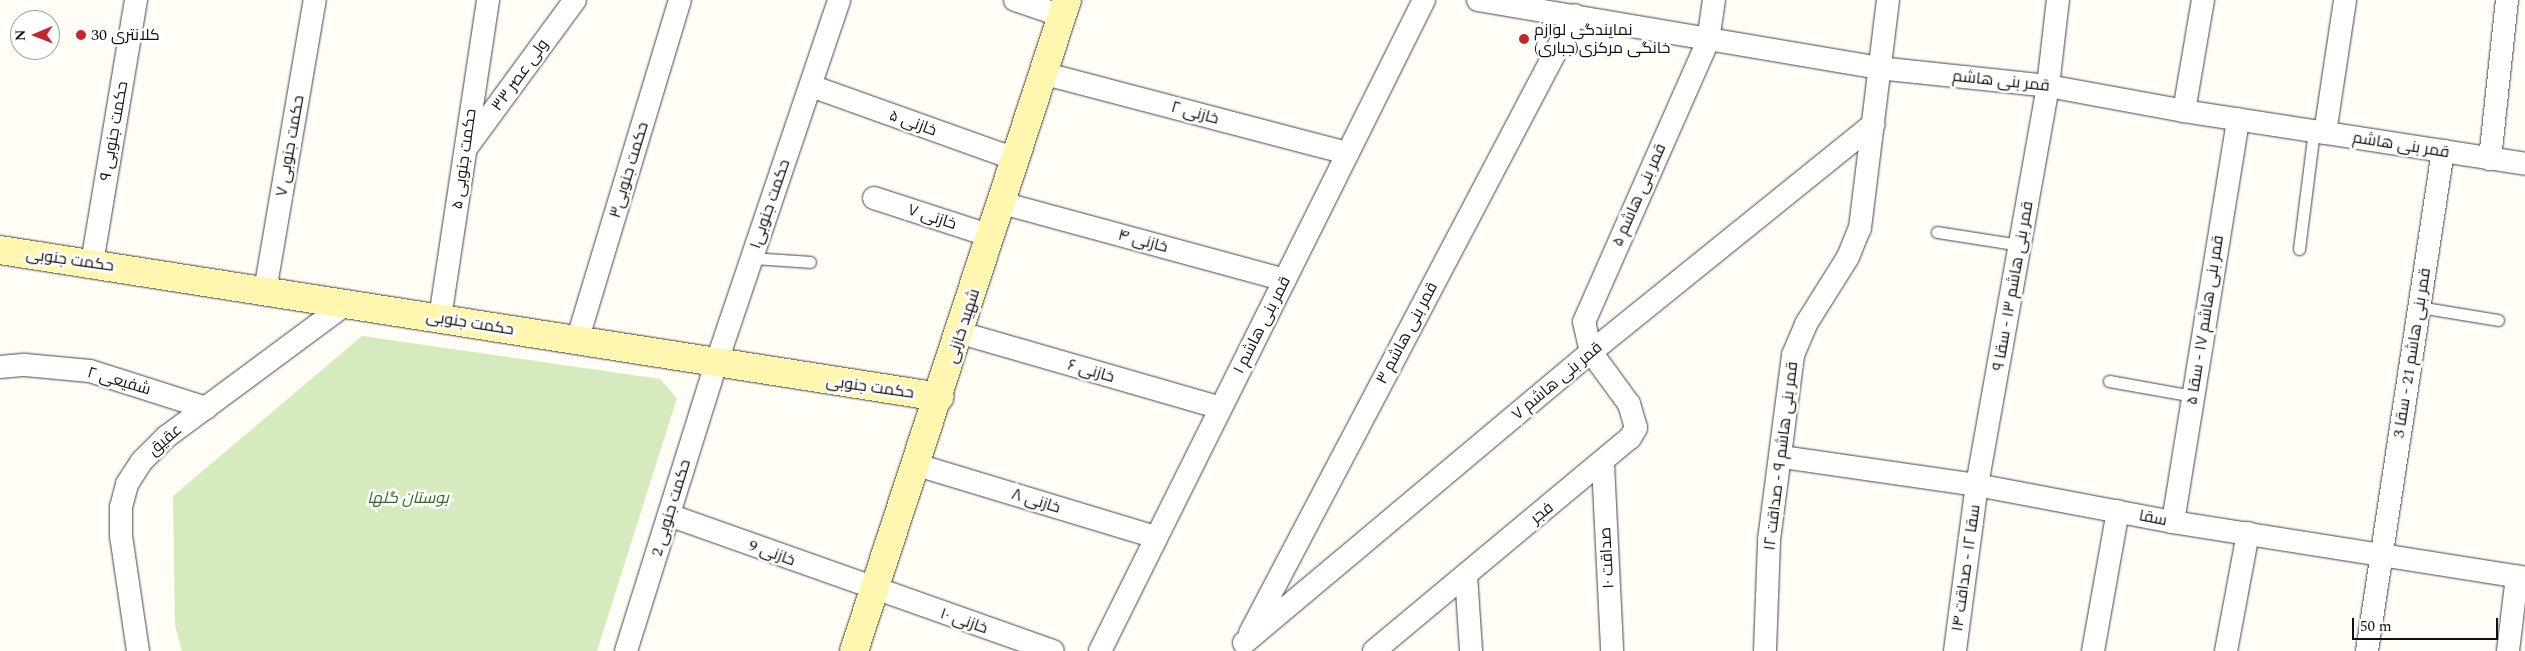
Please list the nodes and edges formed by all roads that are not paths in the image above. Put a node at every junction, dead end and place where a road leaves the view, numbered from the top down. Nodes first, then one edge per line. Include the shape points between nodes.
1 (136, 0) edge
2 (315, 0) edge
3 (488, 0) edge
4 (575, 0) edge
5 (680, 0) edge
6 (839, 0) edge
7 (1015, 0) edge
8 (1424, 0) edge
9 (1478, 0) edge
10 (1714, 0) edge
11 (1888, 0) edge
12 (2058, 0) edge
13 (2202, 0) edge
14 (2345, 0) edge
15 (2507, 0) edge
16 (1548, 6) edge
17 (1064, 8) edge
18 (1574, 15) junction
19 (1708, 41) junction
20 (1878, 68) junction
21 (1042, 73) junction
22 (811, 86) junction
23 (2048, 86) junction
24 (2184, 111) junction
25 (2238, 119) junction
26 (1874, 124) junction
27 (2319, 132) junction
28 (465, 150) junction
29 (2442, 151) junction
30 (1348, 153) junction
31 (2490, 158) junction
32 (1015, 159) junction
33 (2525, 164) edge
34 (874, 198) dead end
35 (1002, 203) junction
36 (1937, 232) dead end
37 (991, 236) junction
38 (2020, 245) junction
39 (2299, 249) dead end
40 (0, 250) edge
41 (752, 258) junction
42 (810, 262) dead end
43 (92, 263) junction
44 (1284, 280) junction
45 (265, 291) junction
46 (347, 304) junction
47 (2419, 307) junction
48 (440, 318) junction
49 (2498, 320) dead end
50 (961, 333) junction
51 (577, 341) junction
52 (1591, 352) junction
53 (716, 364) junction
54 (0, 367) edge
55 (2109, 381) dead end
56 (2193, 396) junction
57 (940, 397) junction
58 (206, 408) junction
59 (1220, 408) junction
60 (1782, 458) junction
61 (1603, 464) junction
62 (917, 465) junction
63 (1977, 485) junction
64 (2118, 511) junction
65 (669, 515) junction
66 (2172, 522) junction
67 (2248, 532) junction
68 (1156, 537) junction
69 (2381, 555) junction
70 (1466, 575) junction
71 (2521, 577) edge
72 (875, 590) junction
73 (1242, 647) edge
74 (138, 651) edge
75 (626, 651) edge
76 (854, 651) edge
77 (1054, 651) edge
78 (1100, 651) edge
79 (1374, 651) edge
80 (1471, 651) edge
81 (1612, 651) edge
82 (1765, 651) edge
83 (1955, 651) edge
84 (2093, 651) edge
85 (2226, 651) edge
86 (2367, 651) edge
87 (2508, 651) edge

1 - 43 street, حکمت جنوبی ۹
2 - 45 street, حکمت جنوبی ۷
3 - 28 street, حکمت جنوبی ۵
4 - 28 street, ولی عصر ۳۳
5 - 51 street, حکمت جنوبی۳
6 - 22 street, حکمت جنوبی۱
7 - 17 street
8 - 30 street, قمر بنی هاشم ۱
9 - 16 street, قمر بنی هاشم
10 - 19 street, قمر بنی هاشم ۵
11 - 20 street, قمر بنی هاشم ۹ - صداقت ۱۲
12 - 23 street, قمر بنی هاشم ۱۳ - سقا ۹
13 - 24 street
14 - 27 street
15 - 31 street
16 - 18 street, قمر بنی هاشم
17 - 21 street, شهید خازنی
18 - 19 street, قمر بنی هاشم
18 - 73 street, قمر بنی هاشم ۳
19 - 20 street, قمر بنی هاشم
19 - 52 street, قمر بنی هاشم ۵ via 1588,308 1584,322
20 - 23 street, قمر بنی هاشم
20 - 26 street, قمر بنی هاشم ۹ - صداقت ۱۲
21 - 30 street, خازنی ۲
21 - 32 street, شهید خازنی
22 - 32 street, خازنی ۵
22 - 41 street, حکمت جنوبی۱
23 - 24 street, قمر بنی هاشم
23 - 38 street, قمر بنی هاشم ۱۳ - سقا ۹
24 - 25 street, قمر بنی هاشم
25 - 27 street, قمر بنی هاشم
25 - 56 street, قمر بنی هاشم ۱۷ - سقا ۵
26 - 52 street, قمر بنی هاشم ۷
26 - 60 street, قمر بنی هاشم ۹ - صداقت ۱۲ via 1860,228 1848,258 1806,324 1794,355
27 - 29 street, قمر بنی هاشم
27 - 39 lane
28 - 48 street, حکمت جنوبی ۵
29 - 31 street, قمر بنی هاشم
29 - 47 street, قمر بنی هاشم 21 - سقا 3
30 - 44 street, قمر بنی هاشم ۱
31 - 33 street, قمر بنی هاشم
32 - 35 street, شهید خازنی
34 - 37 street, خازنی ۷
35 - 37 street, شهید خازنی
35 - 44 street, خازنی ۴
36 - 38 lane
37 - 50 street, شهید خازنی
38 - 63 street, قمر بنی هاشم ۱۳ - سقا ۹
40 - 43 street, حکمت جنوبی
41 - 42 lane
41 - 53 street, حکمت جنوبی۱
43 - 45 street, حکمت جنوبی
44 - 59 street, قمر بنی هاشم ۱
45 - 46 street, حکمت جنوبی
46 - 48 street, حکمت جنوبی
46 - 58 street, عقیق
47 - 49 lane
47 - 69 street, قمر بنی هاشم 21 - سقا 3
48 - 51 street, حکمت جنوبی
50 - 57 street, شهید خازنی
50 - 59 street, خازنی ۶
51 - 53 street, حکمت جنوبی
52 - 61 street, فجر via 1629,404 1636,428
52 - 73 street, قمر بنی هاشم ۷
53 - 57 street, حکمت جنوبی
53 - 65 street, حکمت جنوبی 2
54 - 58 street, شفیعی ۲ via 25,365 90,371
55 - 56 lane
56 - 66 street, قمر بنی هاشم ۱۷ - سقا ۵
57 - 62 street, شهید خازنی
58 - 74 street, عقیق via 142,461 127,484 121,506 128,597
59 - 68 street, قمر بنی هاشم ۱
60 - 63 street, سقا
60 - 82 street, قمر بنی هاشم ۹ - صداقت ۱۲ via 1770,540
61 - 70 street, فجر
61 - 81 street, صداقت ۱۰
62 - 68 street, خازنی ۸
62 - 72 street, شهید خازنی
63 - 64 street, سقا
63 - 83 street, سقا ۱۲ - صداقت ۱۴
64 - 66 street, سقا
64 - 84 street
65 - 72 street, خازنی 9
65 - 75 street, حکمت جنوبی 2
66 - 67 street, سقا
67 - 69 street, سقا
67 - 85 street
68 - 78 street, قمر بنی هاشم ۱
69 - 71 street, سقا
69 - 86 street, قمر بنی هاشم 21 - سقا 3
70 - 79 street, فجر
70 - 80 street
71 - 87 street
72 - 76 street, شهید خازنی
72 - 77 street, خازنی ۱۰

